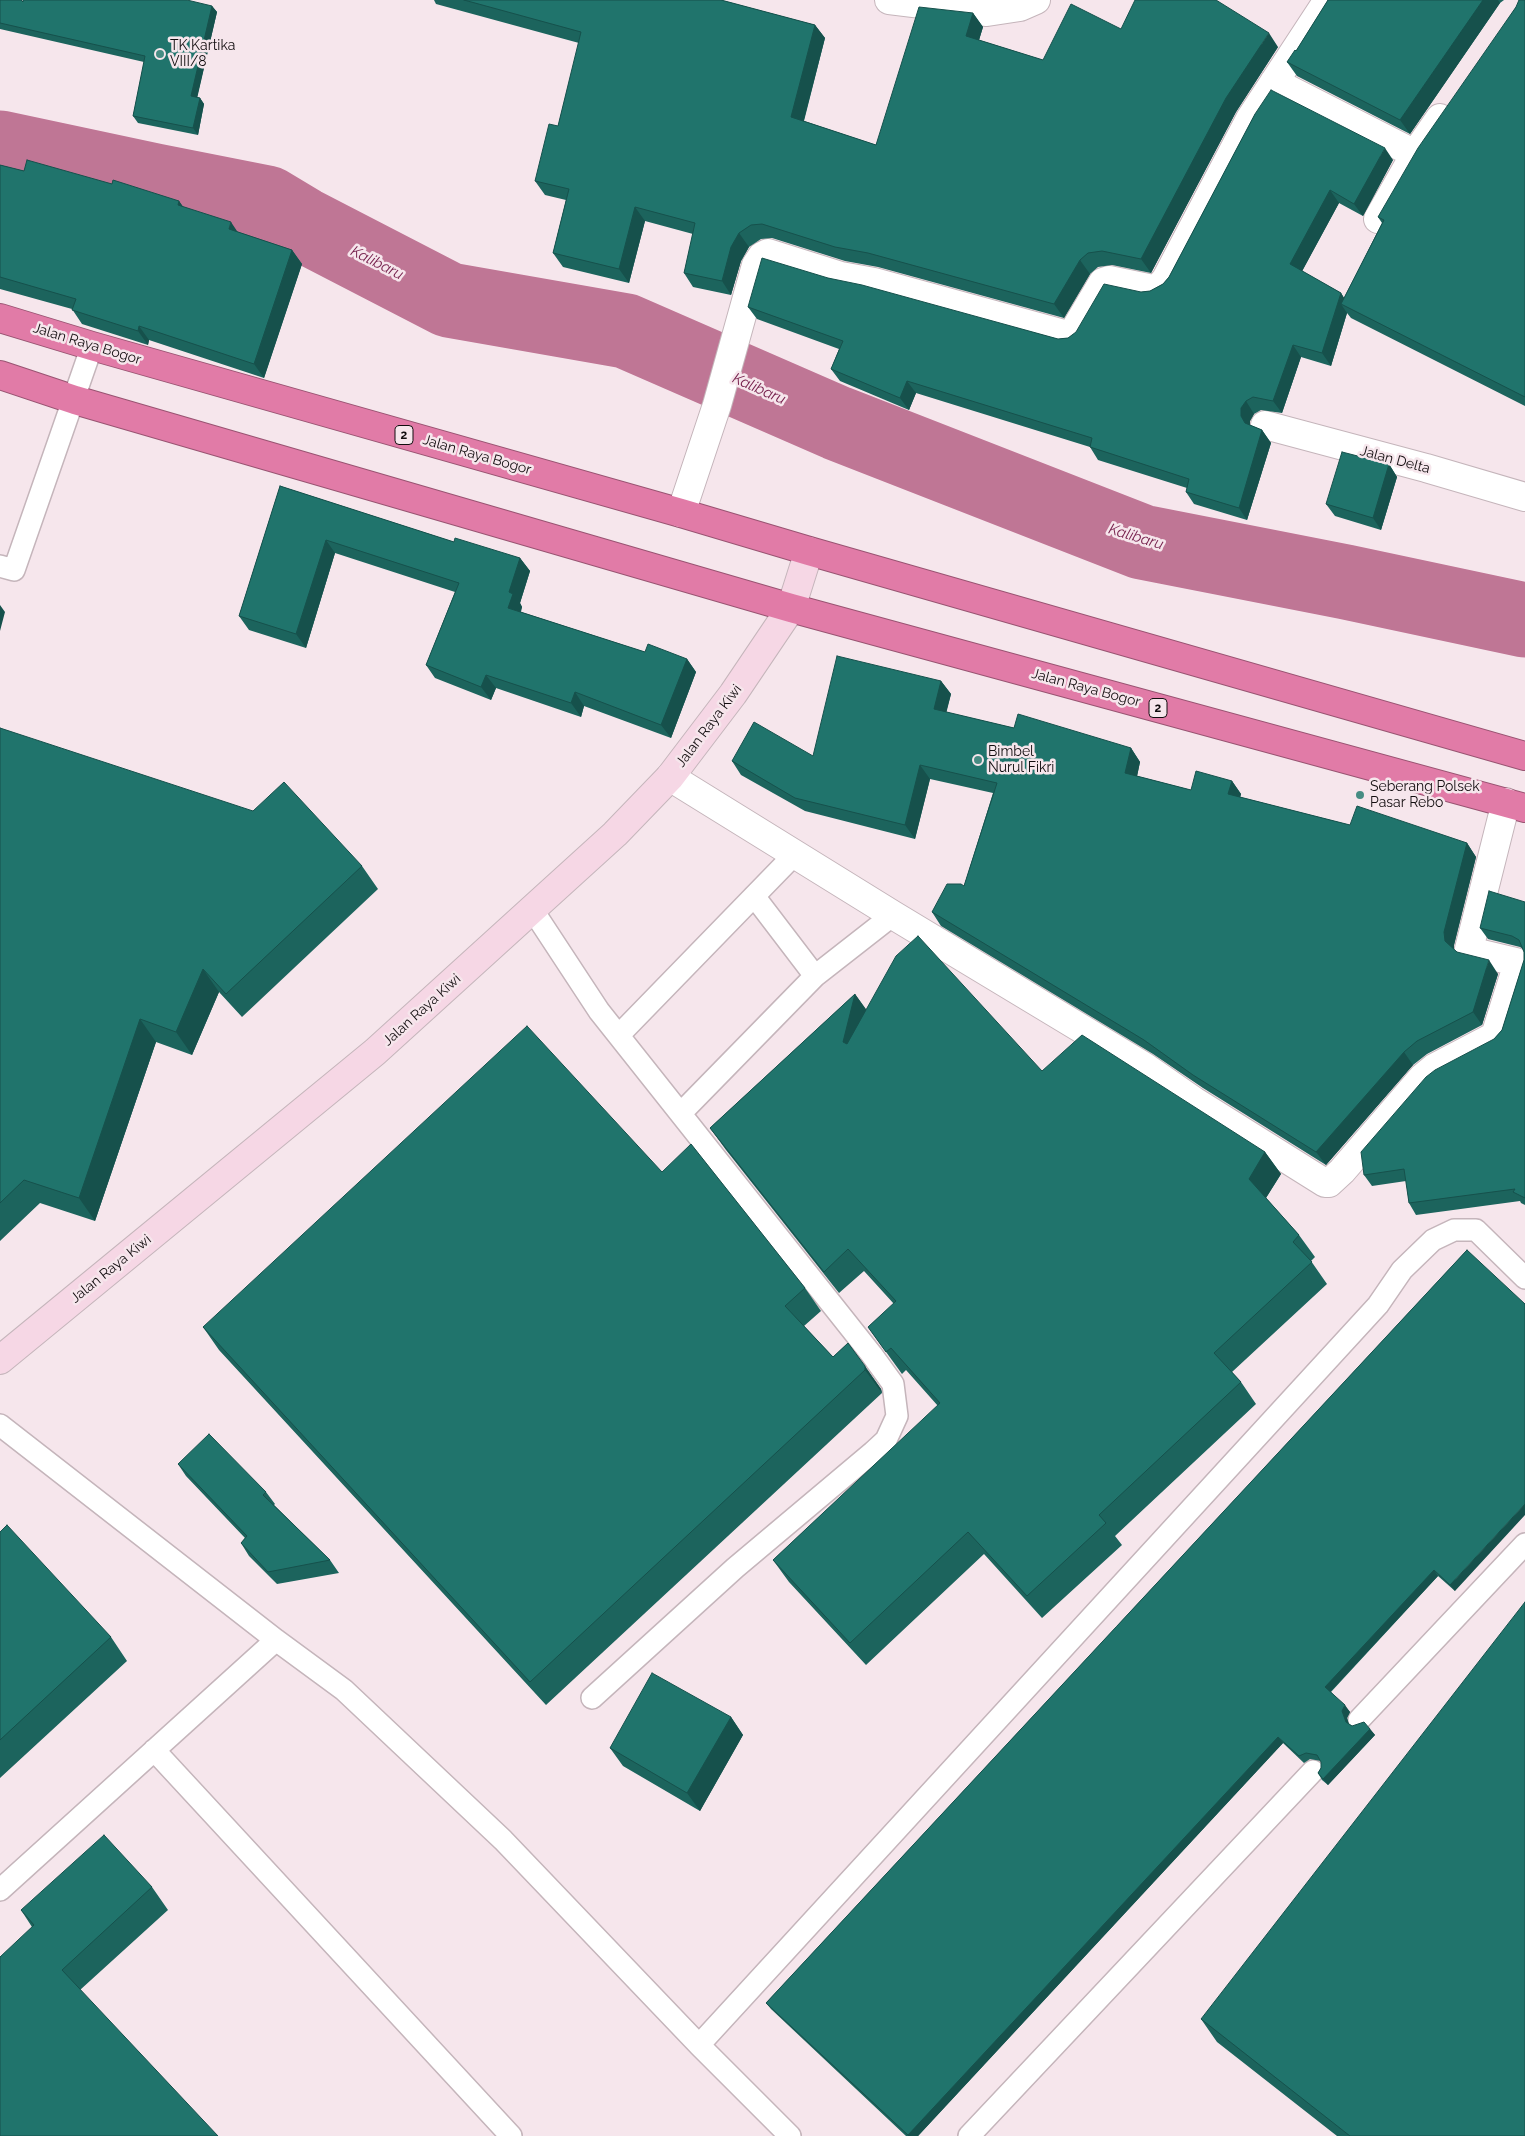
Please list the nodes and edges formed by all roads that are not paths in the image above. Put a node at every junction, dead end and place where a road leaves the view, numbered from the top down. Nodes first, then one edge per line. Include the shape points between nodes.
1 (889, 0) edge
2 (1036, 0) edge
3 (1328, 0) edge
4 (1274, 82) junction
5 (1453, 99) edge
6 (1414, 154) junction
7 (1378, 219) edge
8 (0, 318) edge
9 (92, 346) junction
10 (0, 375) edge
11 (75, 400) junction
12 (1265, 425) dead end
13 (1525, 497) edge
14 (681, 513) junction
15 (809, 551) junction
16 (0, 566) edge
17 (791, 608) junction
18 (1525, 756) edge
19 (670, 777) junction
20 (1516, 805) edge
21 (795, 854) junction
22 (754, 896) junction
23 (532, 909) junction
24 (893, 915) junction
25 (815, 976) junction
26 (619, 1035) junction
27 (680, 1113) junction
28 (1525, 1278) edge
29 (0, 1360) edge
30 (0, 1425) edge
31 (1525, 1544) edge
32 (276, 1640) junction
33 (592, 1698) dead end
34 (1359, 1720) dead end
35 (154, 1750) junction
36 (1312, 1771) dead end
37 (0, 1890) edge
38 (699, 2044) junction
39 (511, 2136) edge
40 (790, 2136) edge
41 (969, 2136) edge

1 - 2 street via 987,12 1020,7
3 - 4 street
4 - 6 street
4 - 14 street via 1250,119 1166,279 1153,288 1109,280 1103,282 1071,336 874,282 841,276 768,253 758,259 717,405
5 - 6 street
6 - 7 street
8 - 9 highway, Jalan Raya Bogor / 2
9 - 11 lane
9 - 14 highway, Jalan Raya Bogor / 2
10 - 11 highway, Jalan Raya Bogor / 2
11 - 16 lane via 14,570
11 - 17 highway, Jalan Raya Bogor / 2
12 - 13 street, Jalan Delta
14 - 15 highway, Jalan Raya Bogor / 2
15 - 17 street
15 - 18 highway, Jalan Raya Bogor / 2
17 - 19 street, Jalan Raya Kiwi via 733,694
17 - 20 highway, Jalan Raya Bogor / 2
19 - 21 street
19 - 23 street, Jalan Raya Kiwi via 609,840
20 - 24 street via 1469,949 1516,962 1495,1036 1423,1077 1329,1183
21 - 22 lane
21 - 24 street
22 - 25 lane
22 - 26 lane
23 - 26 lane via 599,1011
23 - 29 street, Jalan Raya Kiwi via 375,1052
24 - 25 lane
25 - 27 lane
26 - 27 lane
27 - 33 lane via 893,1384 897,1416 886,1440 735,1568
28 - 38 lane via 1476,1230 1454,1230 1433,1240 1402,1270 1371,1312
30 - 32 lane
31 - 34 lane
32 - 35 lane
32 - 38 lane via 344,1690 503,1840
35 - 37 lane
35 - 39 lane
36 - 41 lane
38 - 40 lane

